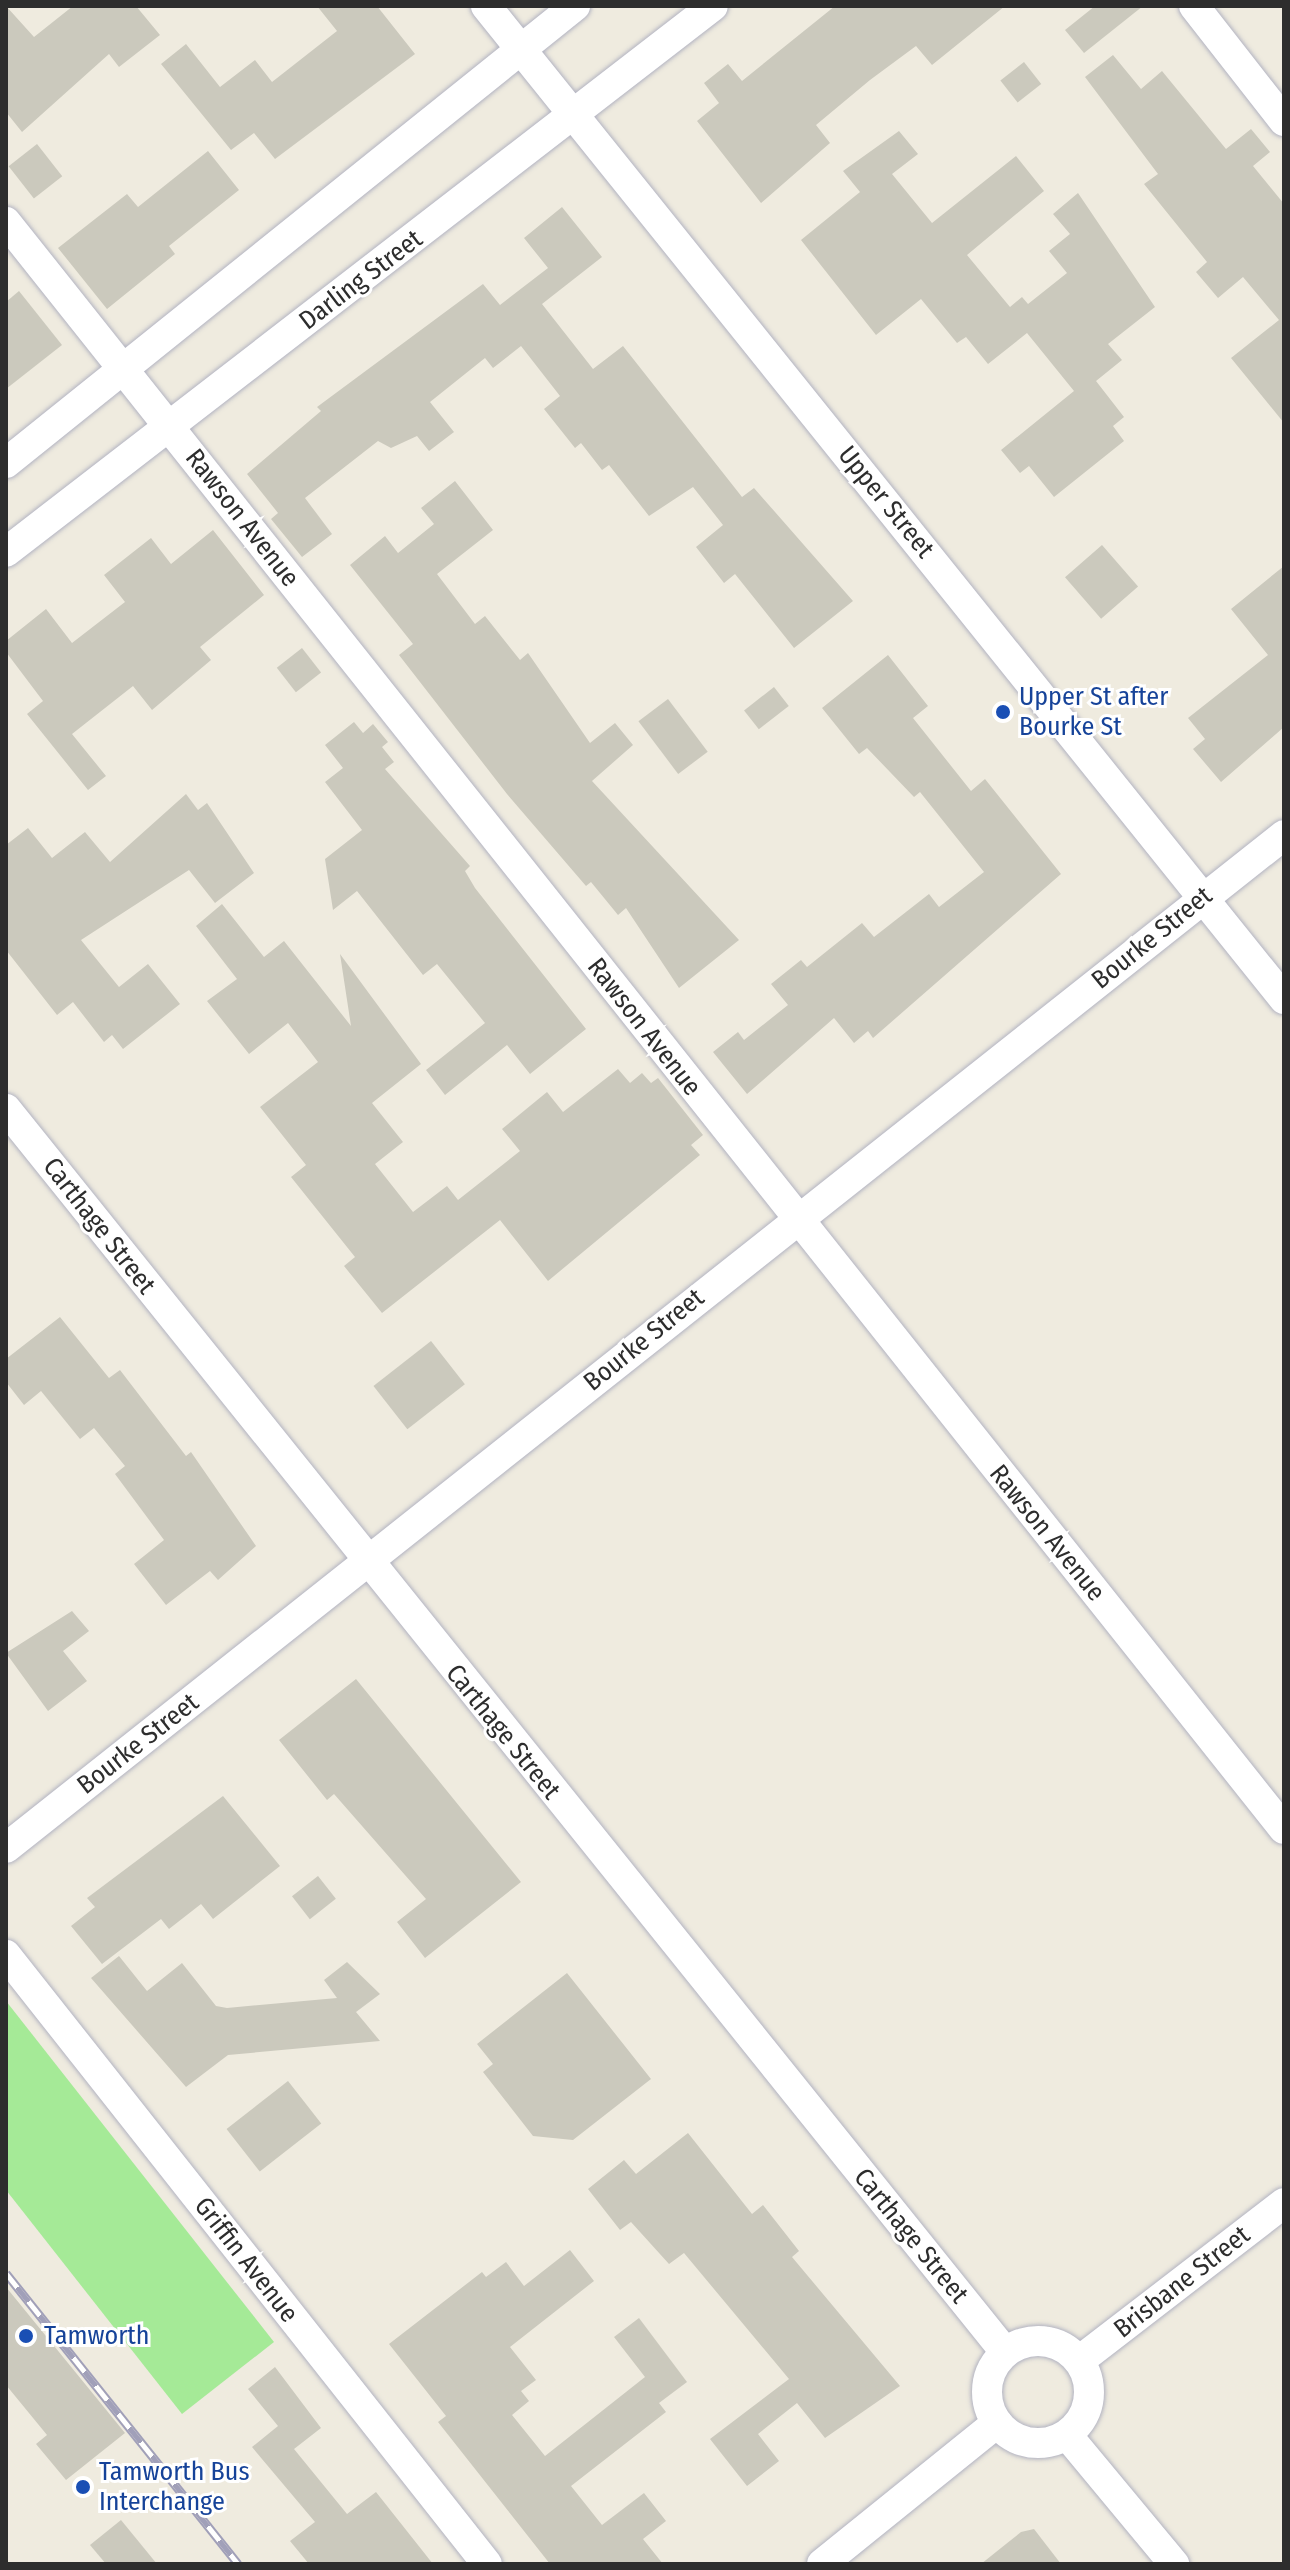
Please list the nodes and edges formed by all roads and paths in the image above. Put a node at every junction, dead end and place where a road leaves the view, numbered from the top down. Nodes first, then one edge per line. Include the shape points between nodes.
1 (486, 6) edge
2 (575, 6) edge
3 (713, 6) edge
4 (1194, 6) edge
5 (521, 50) junction
6 (574, 117) junction
7 (1284, 121) edge
8 (6, 222) edge
9 (123, 370) junction
10 (169, 426) junction
11 (6, 463) edge
12 (6, 552) edge
13 (1284, 835) edge
14 (1203, 897) junction
15 (1284, 999) edge
16 (6, 1109) edge
17 (795, 1218) junction
18 (367, 1564) junction
19 (1284, 1829) edge
20 (6, 1848) edge
21 (6, 1955) edge
22 (1284, 2203) edge
23 (1005, 2352) junction
24 (1079, 2361) junction
25 (997, 2423) junction
26 (1067, 2435) junction
27 (487, 2564) edge
28 (822, 2564) edge
29 (1174, 2564) edge

1 - 5 street, Upper Street
2 - 5 street
3 - 6 street, Darling Street
4 - 7 street
5 - 6 street, Upper Street
5 - 9 street
6 - 10 street, Darling Street
6 - 14 street, Upper Street
8 - 9 street, Rawson Avenue
9 - 10 street, Rawson Avenue
9 - 11 street
10 - 12 street, Darling Street
10 - 17 street, Rawson Avenue
13 - 14 street, Bourke Street
14 - 15 street, Upper Street
14 - 17 street, Bourke Street
16 - 18 street, Carthage Street
17 - 18 street, Bourke Street
17 - 19 street, Rawson Avenue
18 - 20 street, Bourke Street
18 - 23 street, Carthage Street
21 - 27 street, Griffin Avenue
22 - 24 street, Brisbane Street
23 - 24 street via 1035,2340
23 - 25 street via 988,2379
24 - 26 street via 1087,2409
25 - 26 street via 1037,2444
25 - 28 street
26 - 29 street

